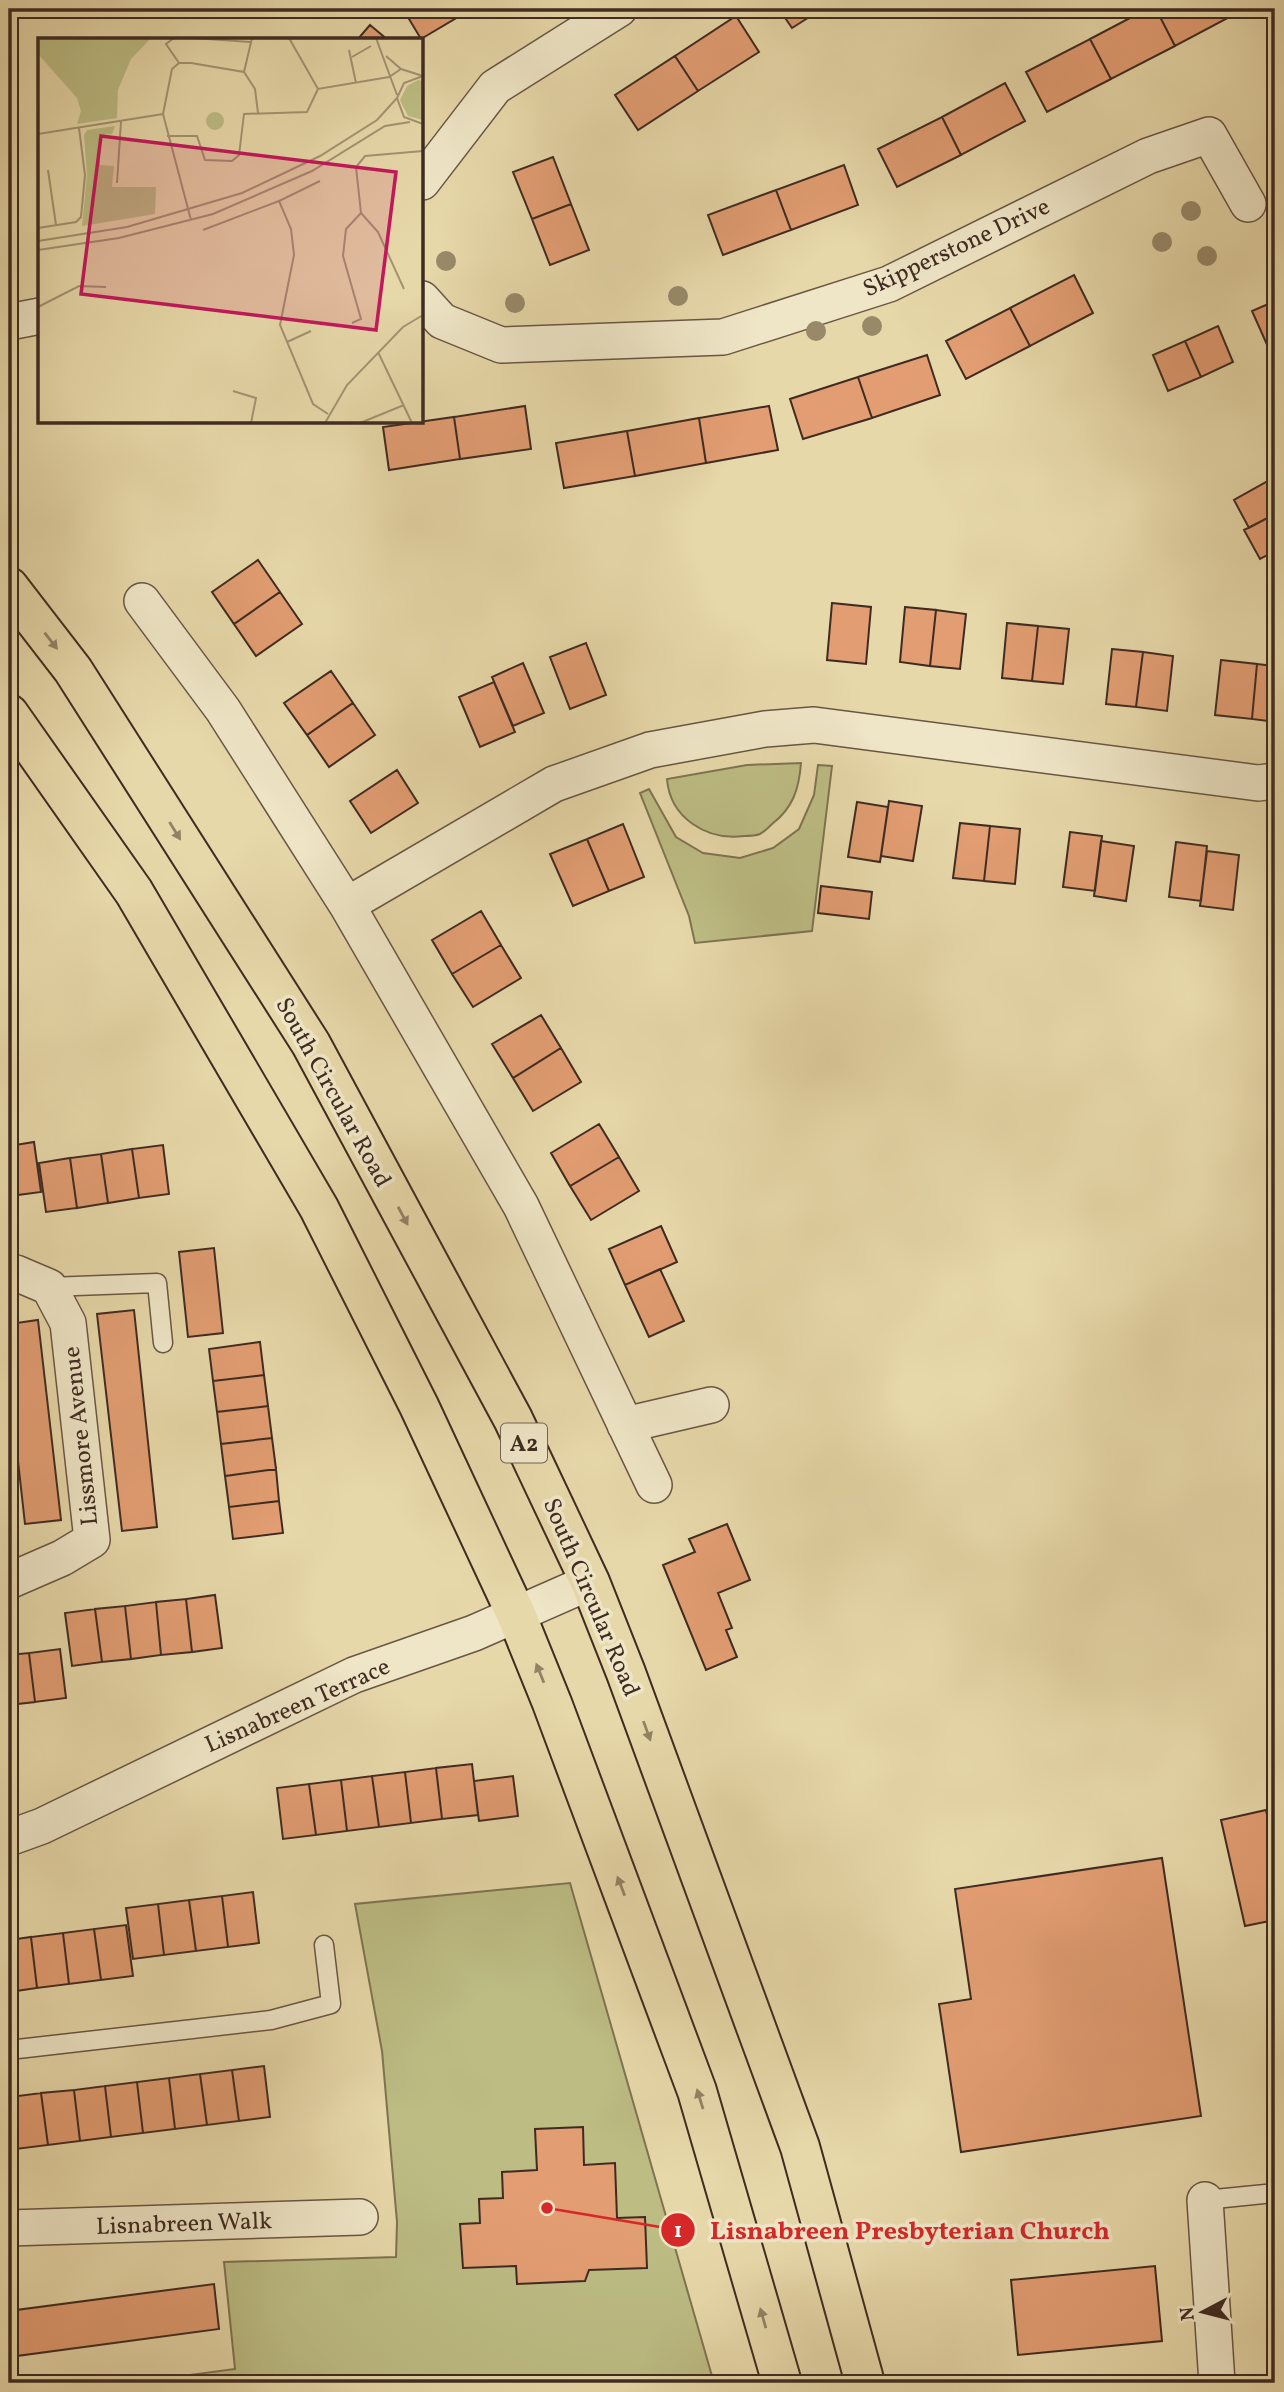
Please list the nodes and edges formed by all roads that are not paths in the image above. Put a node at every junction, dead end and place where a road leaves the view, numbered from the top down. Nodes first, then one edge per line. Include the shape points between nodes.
1 (619, 9) edge
2 (424, 179) edge
3 (1248, 204) dead end
4 (424, 301) edge
5 (38, 316) edge
6 (9, 322) edge
7 (9, 587) edge
8 (142, 601) dead end
9 (9, 714) edge
10 (1275, 781) edge
11 (347, 905) junction
12 (9, 1273) edge
13 (49, 1287) junction
14 (163, 1343) dead end
15 (711, 1405) dead end
16 (625, 1424) junction
17 (654, 1485) dead end
18 (9, 1581) edge
19 (590, 1582) junction
20 (516, 1614) junction
21 (9, 1838) edge
22 (324, 1945) dead end
23 (9, 2050) edge
24 (1275, 2193) edge
25 (1205, 2200) joint
26 (360, 2217) dead end
27 (9, 2228) edge
28 (782, 2383) edge
29 (865, 2383) edge
30 (1217, 2383) edge

1 - 2 street via 495,87
3 - 4 street, Skipperstone Drive via 1209,135 1148,156 889,284 723,337 501,345 442,321
5 - 6 street
7 -> 19 highway, South Circular Road / A2 via 73,670 311,1044 513,1419
8 - 11 street via 223,710
9 - 20 highway via 134,892 318,1208 419,1406
10 - 11 street via 1258,783 814,725 765,729 650,750 554,784
11 - 16 street via 521,1206
12 - 13 street
13 - 14 lane via 157,1283
13 - 18 street, Lissmore Avenue via 68,1323 92,1540
15 - 16 street
16 - 17 street
19 - 20 street, Lisnabreen Terrace
19 -> 29 highway, South Circular Road / A2 via 800,2147
20 - 21 street, Lisnabreen Terrace via 354,1675
28 -> 20 highway via 697,2091
22 - 23 lane via 331,2004 271,2020
24 - 25 lane
25 - 30 street
26 - 27 street, Lisnabreen Walk

